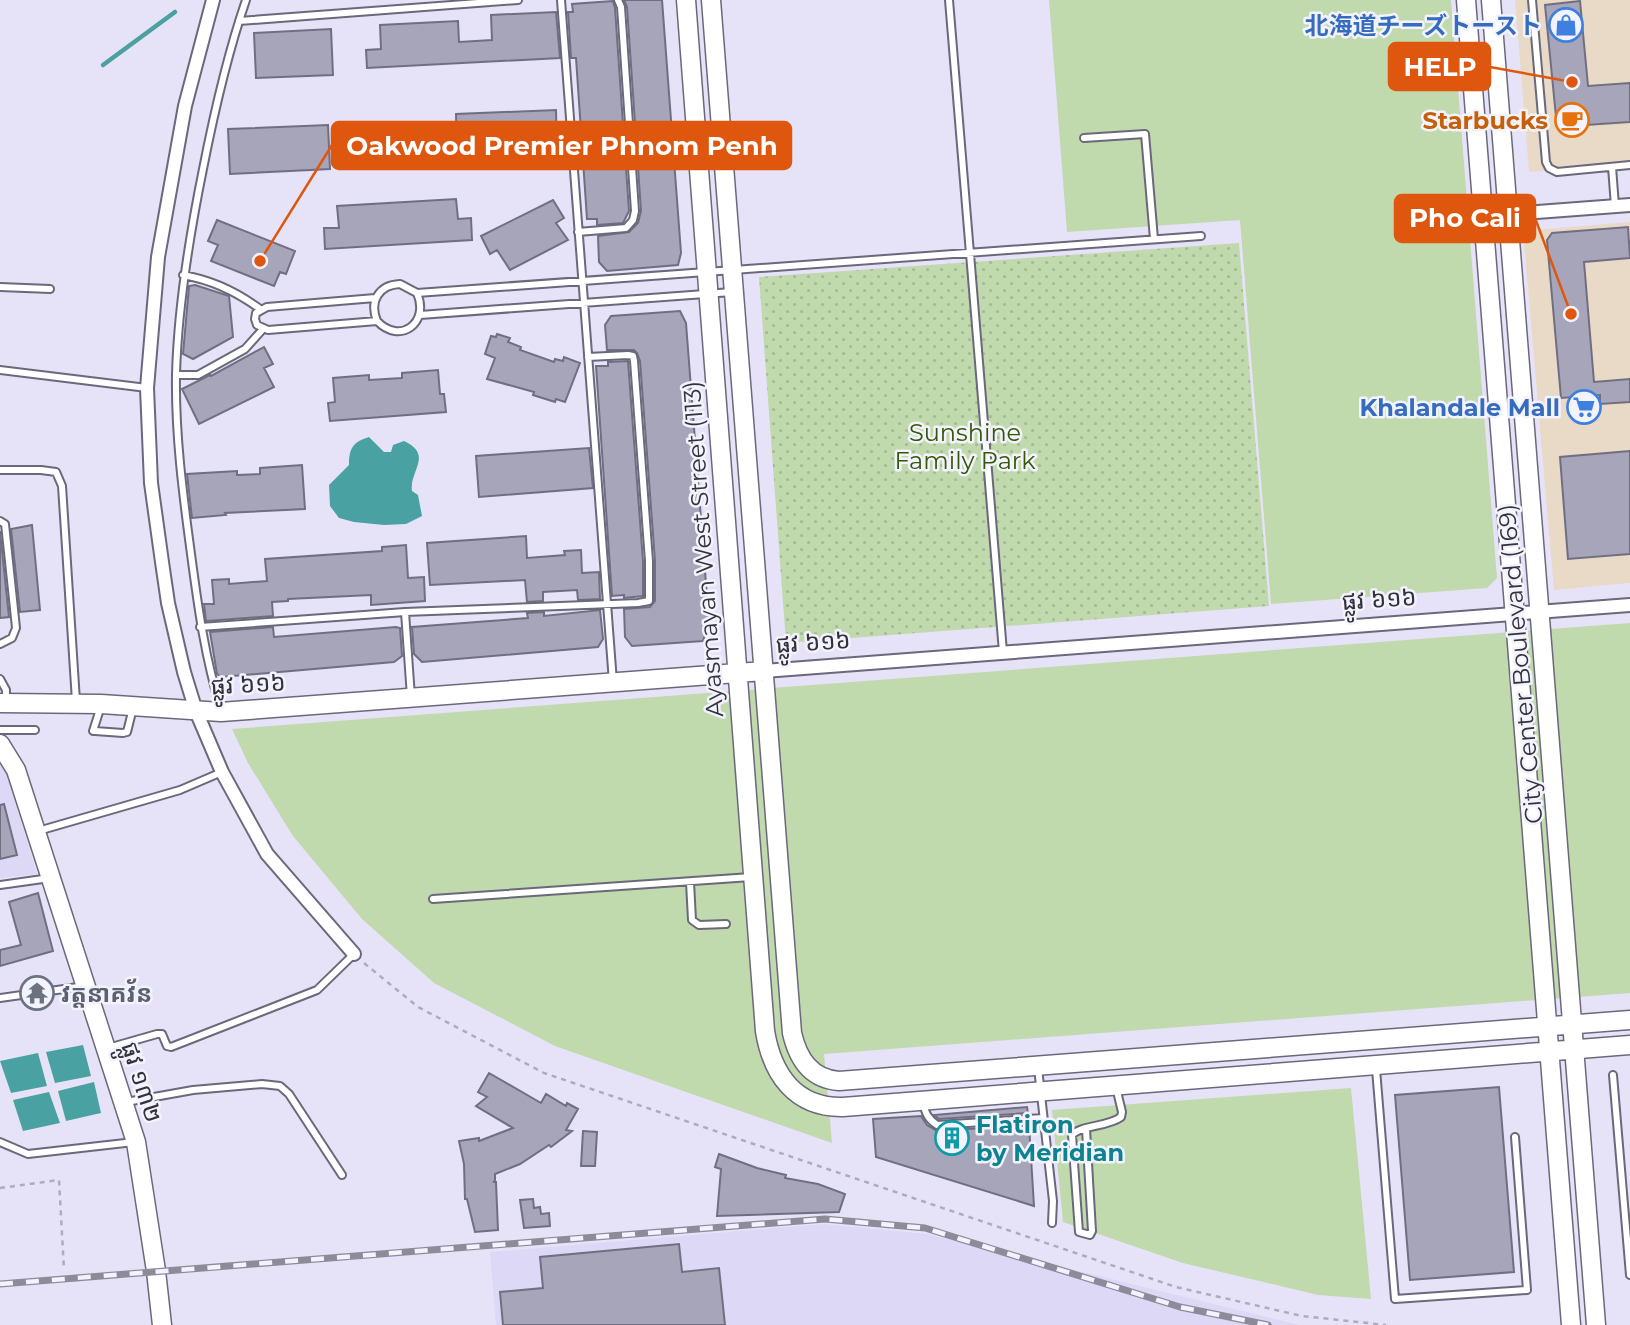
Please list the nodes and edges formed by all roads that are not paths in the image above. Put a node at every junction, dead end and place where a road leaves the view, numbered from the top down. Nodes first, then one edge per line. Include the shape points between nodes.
1 (214, 0) edge
2 (246, 0) edge
3 (394, 0) edge
4 (518, 0) edge
5 (561, 0) edge
6 (618, 0) edge
7 (686, 0) edge
8 (711, 0) edge
9 (949, 0) edge
10 (1466, 0) edge
11 (1491, 0) edge
12 (1532, 0) edge
13 (395, 9) junction
14 (239, 20) junction
15 (715, 47) junction
16 (690, 48) junction
17 (1084, 138) dead end
18 (1630, 165) edge
19 (1612, 167) junction
20 (1630, 205) edge
21 (1615, 206) junction
22 (1508, 214) junction
23 (1483, 216) junction
24 (578, 232) junction
25 (1201, 236) dead end
26 (1154, 239) junction
27 (971, 252) junction
28 (732, 269) junction
29 (707, 271) junction
30 (183, 275) junction
31 (582, 281) junction
32 (0, 287) edge
33 (51, 289) dead end
34 (734, 292) junction
35 (417, 293) junction
36 (708, 293) junction
37 (375, 298) junction
38 (583, 303) junction
39 (260, 309) junction
40 (420, 315) junction
41 (377, 321) junction
42 (263, 329) junction
43 (587, 356) junction
44 (0, 370) edge
45 (176, 375) junction
46 (147, 388) junction
47 (742, 393) junction
48 (716, 395) junction
49 (0, 470) edge
50 (0, 521) edge
51 (605, 603) junction
52 (1630, 605) edge
53 (405, 612) junction
54 (1540, 612) junction
55 (1514, 614) junction
56 (200, 627) junction
57 (0, 644) edge
58 (1003, 652) junction
59 (764, 671) junction
60 (737, 673) junction
61 (0, 679) edge
62 (612, 682) junction
63 (411, 698) junction
64 (3, 702) edge
65 (76, 703) junction
66 (102, 704) junction
67 (134, 706) junction
68 (196, 711) junction
69 (221, 712) junction
70 (0, 730) edge
71 (35, 730) dead end
72 (0, 744) edge
73 (222, 772) junction
74 (40, 827) junction
75 (780, 875) junction
76 (52, 877) junction
77 (753, 877) junction
78 (690, 882) junction
79 (0, 885) edge
80 (433, 899) dead end
81 (726, 924) dead end
82 (354, 954) joint
83 (86, 986) junction
84 (0, 998) edge
85 (1630, 1020) edge
86 (1573, 1024) junction
87 (1548, 1026) junction
88 (1341, 1042) junction
89 (1630, 1045) edge
90 (106, 1048) junction
91 (1575, 1049) junction
92 (1550, 1051) junction
93 (1113, 1060) junction
94 (1038, 1065) junction
95 (1376, 1065) junction
96 (1343, 1067) junction
97 (1613, 1075) dead end
98 (1116, 1085) junction
99 (1041, 1091) junction
100 (923, 1101) junction
101 (123, 1102) junction
102 (1043, 1118) junction
103 (1086, 1129) junction
104 (1515, 1137) dead end
105 (0, 1142) edge
106 (136, 1142) junction
107 (342, 1175) dead end
108 (1052, 1223) dead end
109 (1630, 1275) edge
110 (162, 1325) edge
111 (1571, 1325) edge
112 (1596, 1325) edge

1 - 46 street via 185,106 158,257
2 - 14 lane
3 - 13 lane
4 - 13 lane
5 - 24 lane
6 - 24 lane via 635,211 626,228
7 - 16 street, Ayasmayan West Street (113)
8 - 15 street, Ayasmayan West Street (113)
9 - 27 lane
10 - 23 street, City Center Boulevard (169)
11 - 22 street, City Center Boulevard (169)
12 - 19 lane via 1549,169
13 - 14 lane
14 - 30 lane via 213,118
15 - 16 street
15 - 28 street, Ayasmayan West Street (113)
16 - 29 street, Ayasmayan West Street (113)
17 - 26 lane via 1145,134
18 - 19 lane
19 - 21 lane
20 - 21 street
21 - 22 street
22 - 23 street
22 - 54 street, City Center Boulevard (169)
23 - 55 street, City Center Boulevard (169)
24 - 31 lane
25 - 26 lane
26 - 27 lane
27 - 28 lane
27 - 58 lane
28 - 29 lane
28 - 34 street, Ayasmayan West Street (113)
29 - 31 lane
29 - 36 street, Ayasmayan West Street (113)
30 - 39 lane via 239,293
30 - 45 lane
31 - 35 lane
31 - 38 lane
32 - 33 lane
34 - 36 lane
34 - 47 street, Ayasmayan West Street (113)
35 - 37 lane via 400,284 385,288
35 - 40 lane
36 - 38 lane
36 - 48 street, Ayasmayan West Street (113)
37 - 39 lane
37 - 41 lane
38 - 40 lane
38 - 43 lane
39 - 42 lane via 255,319
40 - 41 lane via 413,326 398,331
41 - 42 lane
42 - 45 lane via 245,349 198,375
43 - 51 lane
43 - 51 lane via 633,356 638,406 649,601
44 - 46 lane
45 - 56 lane via 181,476
46 - 68 street via 151,483 168,603
47 - 48 street
47 - 59 street, Ayasmayan West Street (113)
48 - 60 street, Ayasmayan West Street (113)
49 - 65 lane via 56,472 62,486
50 - 57 lane via 5,524 16,628 12,638
51 - 53 lane
51 - 62 lane
52 - 54 street, ផ្លូវ ៦១៦
53 - 56 lane
53 - 63 lane
54 - 55 street, ផ្លូវ ៦១៦
54 - 86 street, City Center Boulevard (169)
55 - 58 street, ផ្លូវ ៦១៦
55 - 87 street, City Center Boulevard (169)
56 - 69 lane
58 - 59 street, ផ្លូវ ៦១៦
59 - 60 street, ផ្លូវ ៦១៦
59 - 75 street, Ayasmayan West Street (113)
60 - 62 street, ផ្លូវ ៦១៦
60 - 77 street, Ayasmayan West Street (113)
61 - 64 lane via 6,690
62 - 63 street, ផ្លូវ ៦១៦
63 - 69 street, ផ្លូវ ៦១៦
64 - 65 street, ផ្លូវ ៦១៦
65 - 66 street, ផ្លូវ ៦១៦
66 - 67 street, ផ្លូវ ៦១៦
66 - 67 lane via 93,731 127,732
67 - 68 street, ផ្លូវ ៦១៦
68 - 69 street, ផ្លូវ ៦១៦
68 - 73 street
70 - 71 lane
72 - 74 street, ផ្លូវ ១៣២
73 - 74 lane via 180,790
73 - 82 street via 267,854
74 - 76 street, ផ្លូវ ១៣២
75 - 77 street
75 - 94 street, Ayasmayan West Street (113) via 792,1033 799,1056 815,1074 839,1081
76 - 79 lane
76 - 83 street, ផ្លូវ ១៣២
77 - 78 lane
77 - 100 street, Ayasmayan West Street (113) via 765,1031 779,1075 790,1087 829,1107
78 - 80 lane
78 - 81 lane via 692,920 699,925
82 - 90 lane via 317,990 171,1047 157,1034
83 - 84 lane
83 - 90 street, ផ្លូវ ១៣២
85 - 86 street
86 - 87 street
86 - 91 street, City Center Boulevard (169)
87 - 88 street
87 - 92 street, City Center Boulevard (169)
88 - 93 street
88 - 96 street
89 - 91 street
90 - 101 street, ផ្លូវ ១៣២
91 - 92 street
91 - 112 street, City Center Boulevard (169)
92 - 95 street
92 - 111 street, City Center Boulevard (169)
93 - 94 street
93 - 98 street
94 - 99 lane
95 - 96 street
95 - 104 lane via 1395,1299 1527,1290
96 - 98 street
97 - 109 lane
98 - 99 street
98 - 103 lane via 1121,1117
99 - 100 street
99 - 102 lane
100 - 102 lane via 925,1113 937,1125
101 - 106 street, ផ្លូវ ១៣២
101 - 107 lane via 193,1090 280,1086
102 - 108 lane
103 - 103 lane via 1072,1135 1079,1230 1090,1234
105 - 106 lane via 28,1154
106 - 110 street, ផ្លូវ ១៣២

